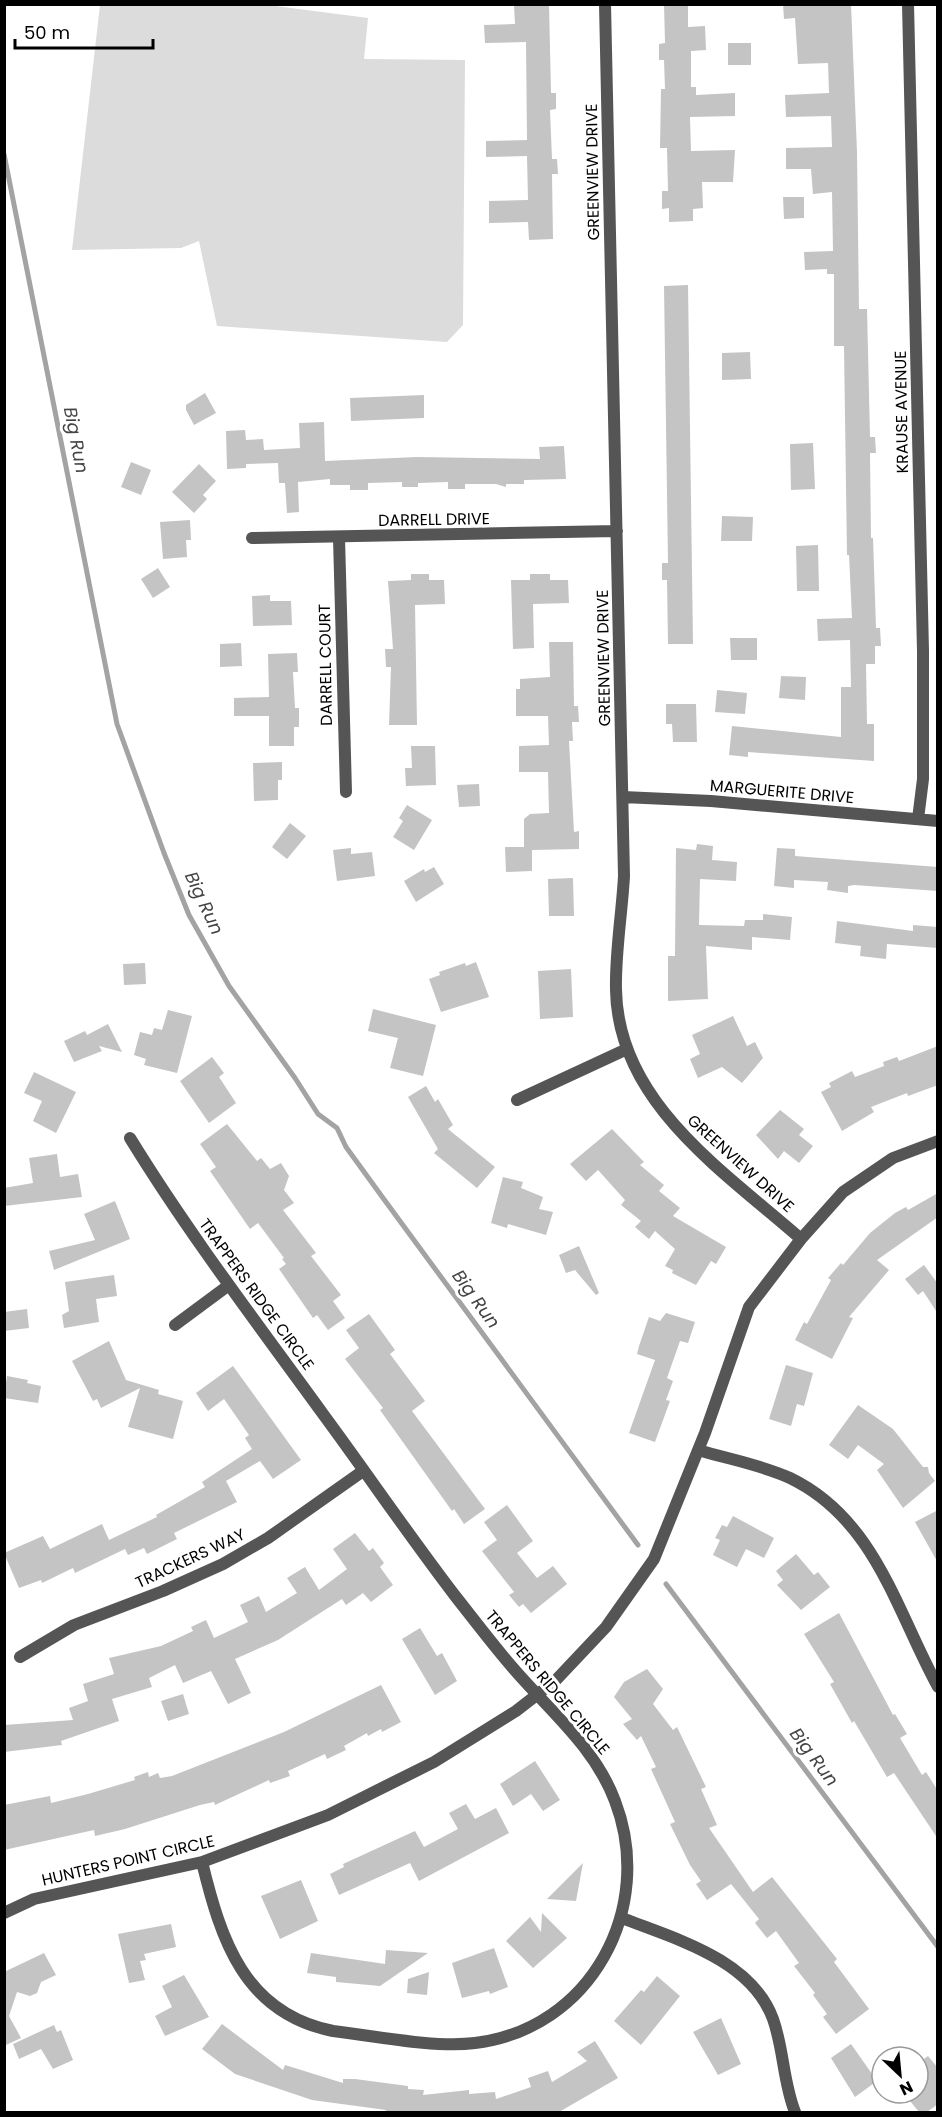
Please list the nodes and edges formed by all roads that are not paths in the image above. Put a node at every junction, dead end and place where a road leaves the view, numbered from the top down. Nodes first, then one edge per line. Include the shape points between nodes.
1 (605, 4) edge
2 (908, 4) edge
3 (617, 531) junction
4 (252, 538) dead end
5 (339, 538) junction
6 (346, 792) dead end
7 (623, 797) junction
8 (918, 819) junction
9 (938, 821) edge
10 (627, 1049) junction
11 (517, 1100) dead end
12 (130, 1138) dead end
13 (938, 1141) edge
14 (801, 1239) junction
15 (229, 1285) junction
16 (175, 1325) dead end
17 (698, 1450) junction
18 (363, 1471) junction
19 (20, 1657) dead end
20 (938, 1687) edge
21 (537, 1695) junction
22 (202, 1862) junction
23 (4, 1912) edge
24 (622, 1918) junction
25 (795, 2112) edge

1 - 3 street, GREENVIEW DRIVE
2 - 8 street, KRAUSE AVENUE via 923,662 923,779
3 - 5 street, DARRELL DRIVE
3 - 7 street, GREENVIEW DRIVE
4 - 5 street, DARRELL DRIVE
5 - 6 street, DARRELL COURT
7 - 8 street, MARGUERITE DRIVE
7 - 10 street, GREENVIEW DRIVE via 624,876 616,992
8 - 9 street, MARGUERITE DRIVE
10 - 11 street
10 - 14 street, GREENVIEW DRIVE via 646,1087 678,1131
12 - 15 street, TRAPPERS RIDGE CIRCLE
13 - 14 street, HUNTERS POINT CIRCLE via 893,1158 843,1192
14 - 17 street, HUNTERS POINT CIRCLE via 749,1306
15 - 16 street
15 - 18 street, TRAPPERS RIDGE CIRCLE
17 - 20 street via 789,1478 838,1510 874,1556
17 - 21 street, HUNTERS POINT CIRCLE via 654,1559 585,1652
18 - 19 street, TRACKERS WAY via 277,1533 223,1564 74,1625
18 - 21 street, TRAPPERS RIDGE CIRCLE via 458,1599
21 - 22 street, HUNTERS POINT CIRCLE via 434,1762 366,1797
21 - 24 street, TRAPPERS RIDGE CIRCLE via 574,1734 615,1800 627,1854
22 - 23 street, HUNTERS POINT CIRCLE via 34,1899
22 - 24 street, TRAPPERS RIDGE CIRCLE via 228,1949 250,1984 281,2011 314,2027 333,2031 455,2044 500,2039 544,2019 574,1997 606,1953
24 - 25 street via 701,1950 728,1966 760,1997 772,2018 786,2089

